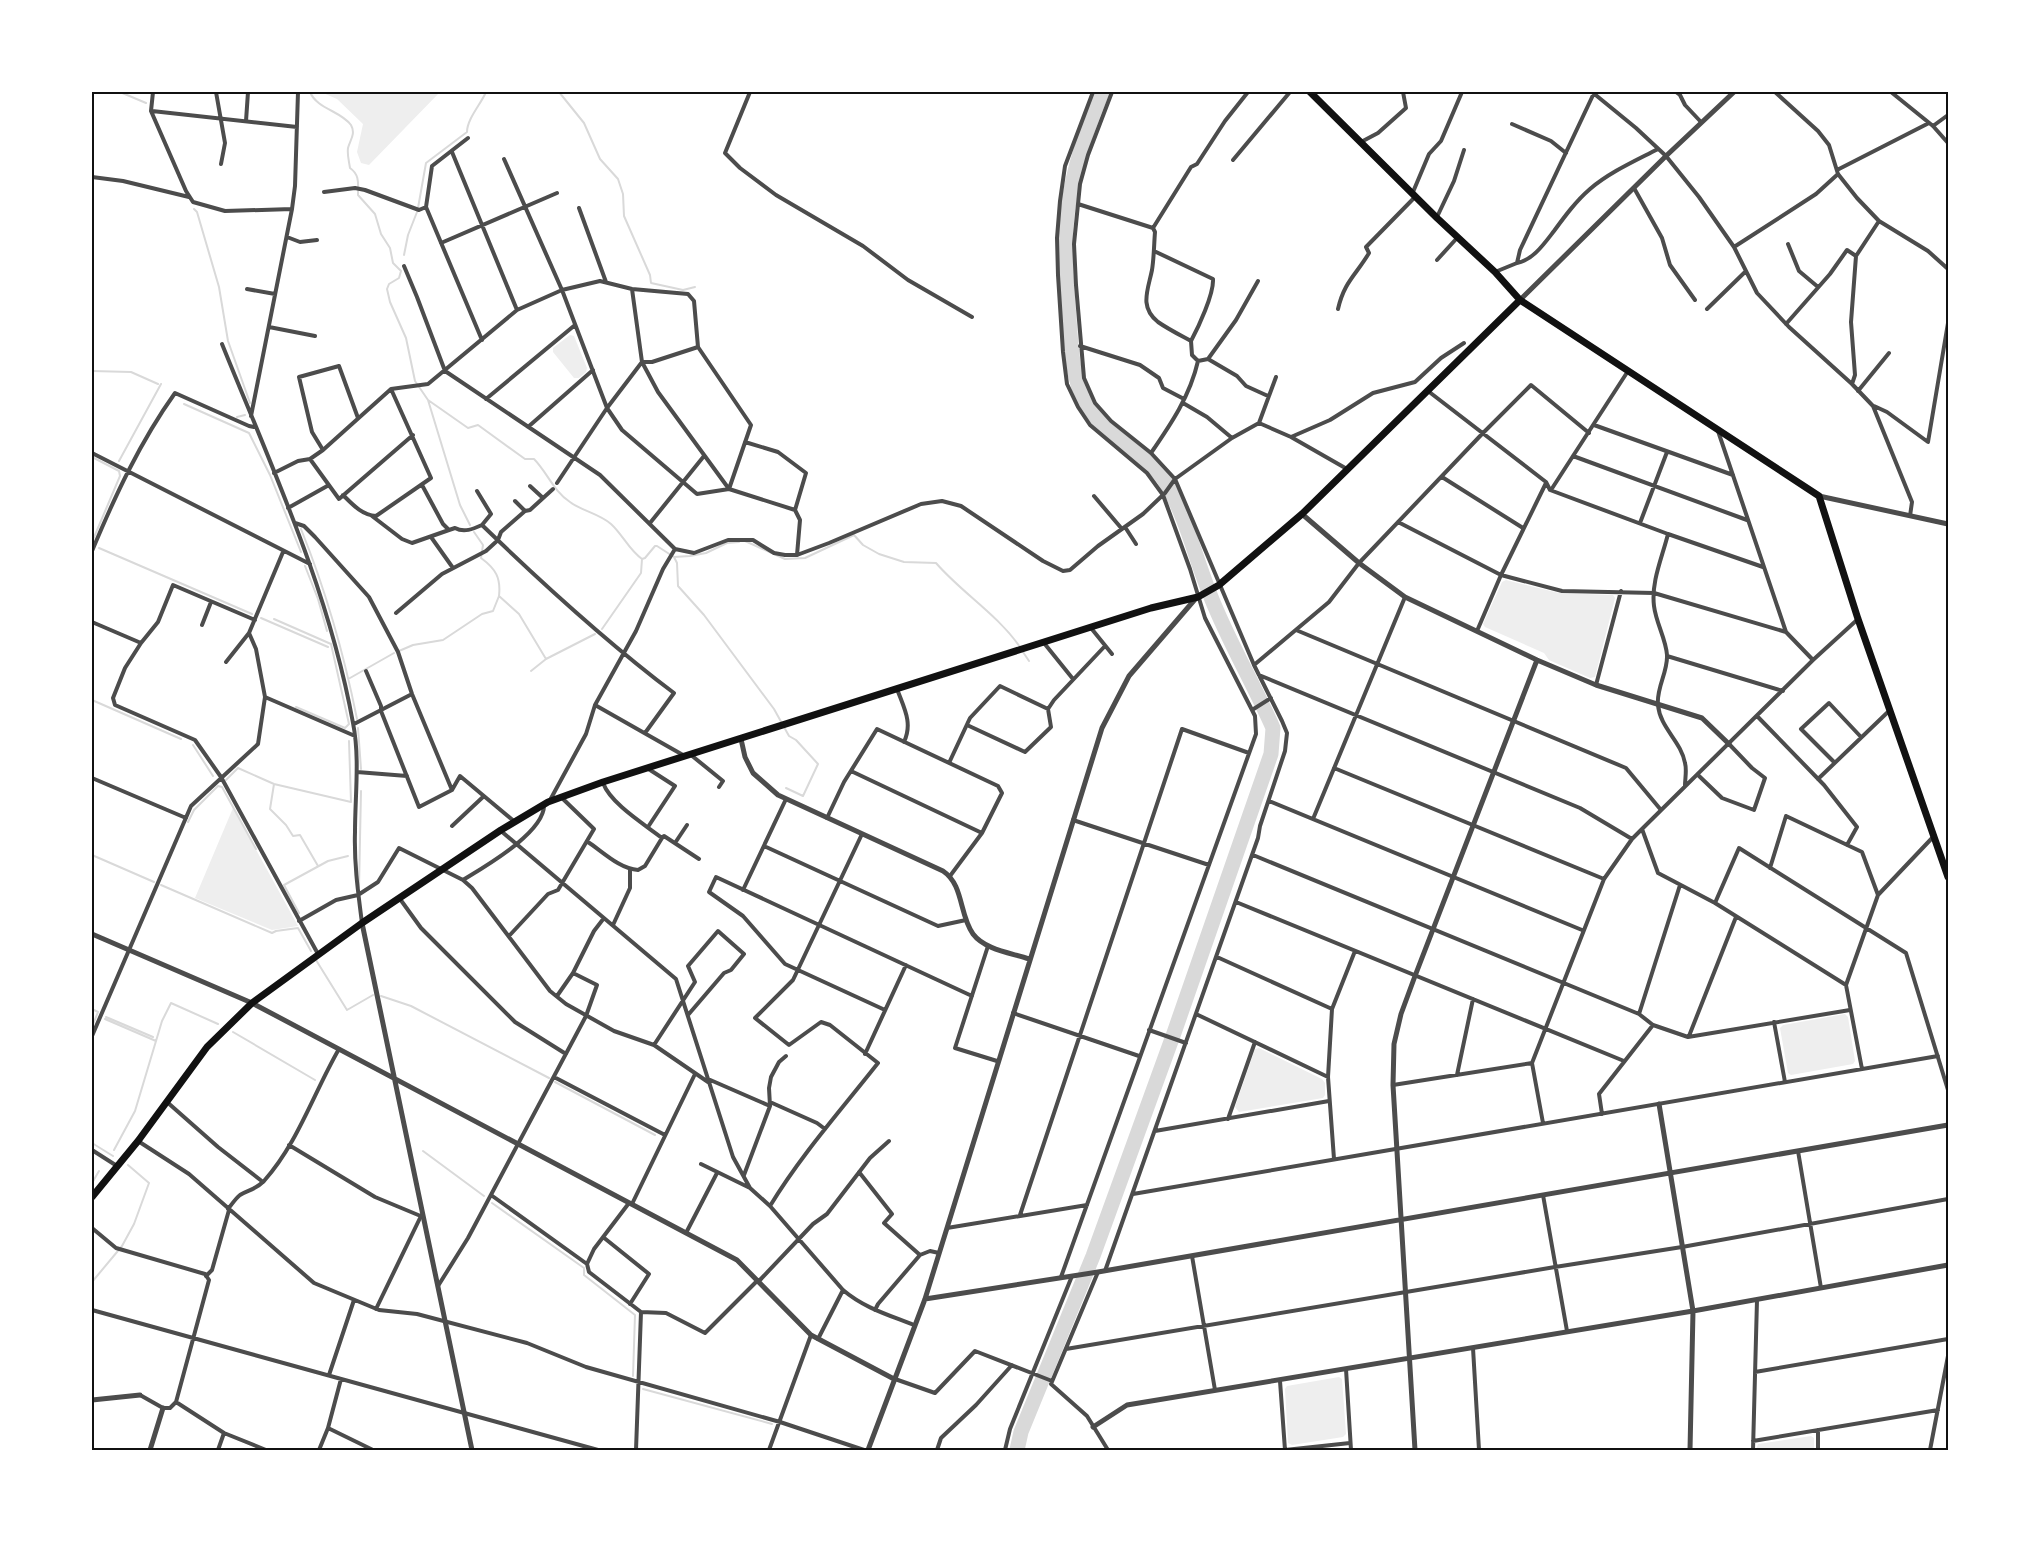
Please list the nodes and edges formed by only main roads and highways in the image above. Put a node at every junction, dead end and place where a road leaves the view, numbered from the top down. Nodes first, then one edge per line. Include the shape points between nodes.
1 (1310, 92) edge
2 (1520, 300) junction
3 (1948, 877) edge
4 (92, 1197) edge

1 - 2 main road
2 - 3 main road via 1819,496
2 - 4 main road via 1302,514 1219,585 1197,597 1151,608 603,782 546,803 501,830 252,1003 207,1047

